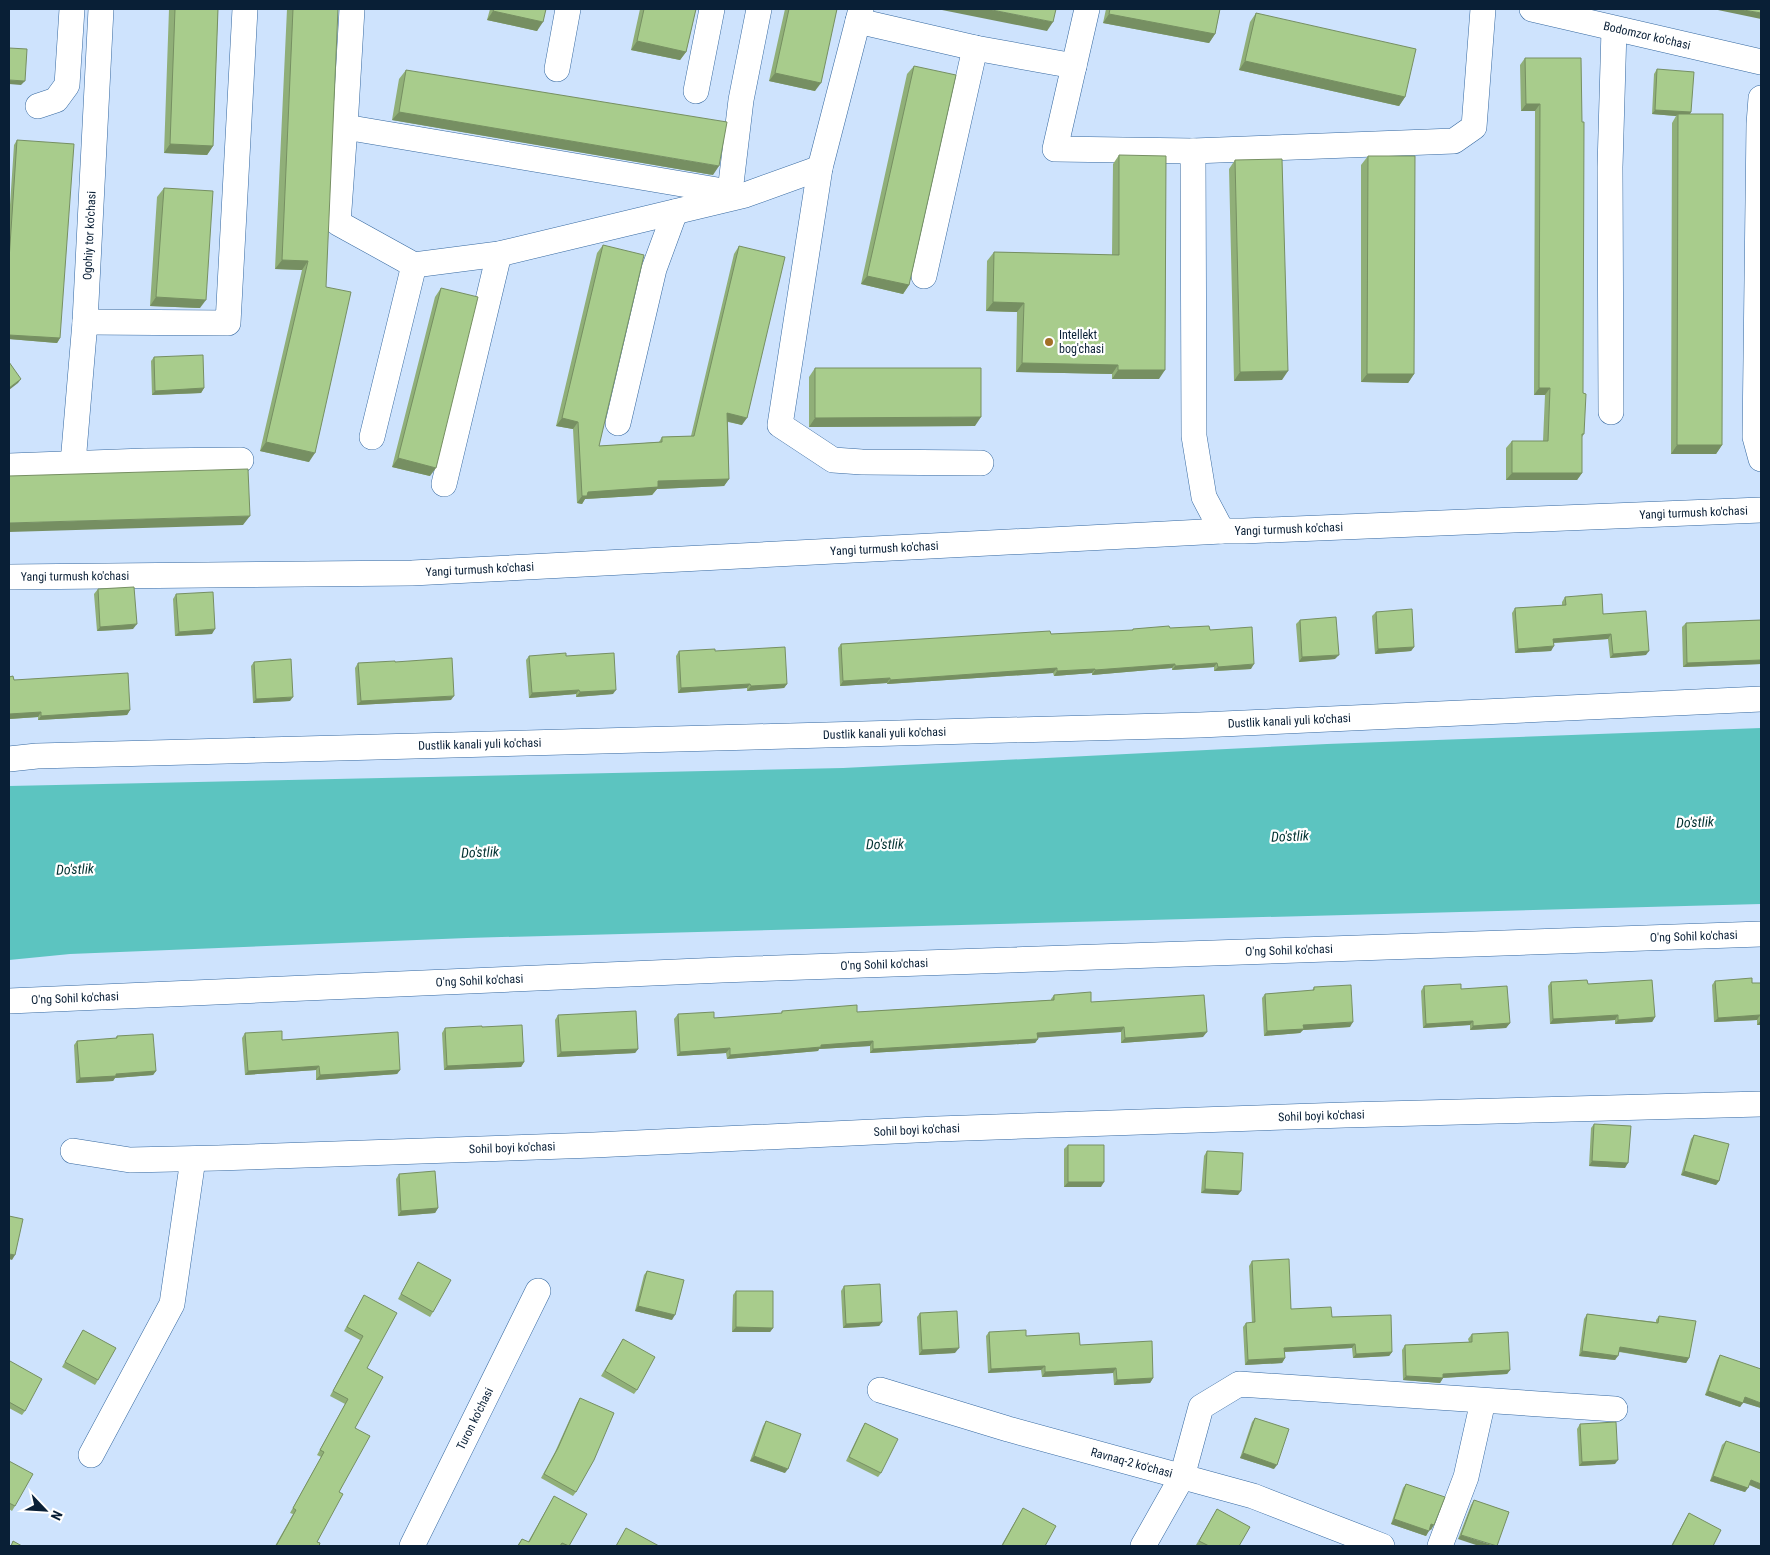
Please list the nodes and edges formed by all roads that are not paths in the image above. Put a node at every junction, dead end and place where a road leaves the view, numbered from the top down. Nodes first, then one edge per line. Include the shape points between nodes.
1 (72, 9) edge
2 (101, 9) edge
3 (244, 9) edge
4 (352, 9) edge
5 (568, 9) edge
6 (712, 9) edge
7 (759, 9) edge
8 (1087, 9) edge
9 (1483, 9) edge
10 (1532, 9) edge
11 (860, 15) edge
12 (1614, 29) junction
13 (975, 48) junction
14 (1761, 62) edge
15 (1074, 66) junction
16 (557, 69) dead end
17 (696, 91) dead end
18 (1761, 98) edge
19 (38, 106) dead end
20 (345, 126) junction
21 (1193, 151) junction
22 (820, 168) junction
23 (737, 194) junction
24 (675, 212) junction
25 (499, 254) junction
26 (414, 264) junction
27 (924, 276) dead end
28 (85, 322) junction
29 (1611, 412) dead end
30 (618, 423) dead end
31 (372, 437) dead end
32 (1761, 459) edge
33 (241, 460) dead end
34 (73, 463) junction
35 (981, 463) dead end
36 (9, 466) edge
37 (444, 484) dead end
38 (1761, 510) edge
39 (1222, 531) junction
40 (9, 577) edge
41 (1761, 699) edge
42 (9, 759) edge
43 (1761, 934) edge
44 (9, 1000) edge
45 (1761, 1104) edge
46 (73, 1151) dead end
47 (193, 1159) junction
48 (538, 1291) dead end
49 (880, 1390) dead end
50 (1483, 1401) junction
51 (1615, 1409) dead end
52 (91, 1455) dead end
53 (1182, 1477) junction
54 (412, 1546) edge
55 (1143, 1546) edge
56 (1382, 1546) edge
57 (1440, 1546) edge

1 - 19 street via 67,85 56,100
2 - 28 street, Ogohiy tor ko'chasi
3 - 28 street via 228,323
4 - 20 street
5 - 16 street
6 - 17 street
7 - 23 street via 741,100
8 - 15 street
9 - 21 street via 1474,127 1454,141
10 - 12 street, Bodomzor ko'chasi
11 - 13 street
11 - 22 street
12 - 14 street, Bodomzor ko'chasi
12 - 29 street via 1610,167
13 - 15 street
13 - 27 street
15 - 21 street via 1055,149
18 - 32 street via 1755,437
20 - 23 street
20 - 26 street via 338,223
21 - 39 street via 1194,436 1204,497
22 - 23 street
22 - 35 street via 780,425 833,460
23 - 24 street
24 - 25 street
24 - 30 street via 654,269
25 - 26 street
25 - 37 street
26 - 31 street
28 - 34 street, Ogohiy tor ko'chasi
33 - 34 street
34 - 36 street
38 - 39 street, Yangi turmush ko'chasi
39 - 40 street, Yangi turmush ko'chasi via 412,573
41 - 42 street, Dustlik kanali yuli ko'chasi via 1190,725
43 - 44 street, O'ng Sohil ko'chasi via 722,970
45 - 47 street, Sohil boyi ko'chasi via 957,1128 580,1146
46 - 47 street, Sohil boyi ko'chasi via 130,1160
47 - 52 street via 172,1304
48 - 54 street, Turon ko'chasi
49 - 53 street, Ravnaq-2 ko'chasi
50 - 51 street
50 - 53 street via 1239,1384 1201,1407
50 - 57 street via 1466,1477
53 - 55 street
53 - 56 street, Ravnaq-2 ko'chasi via 1254,1496

